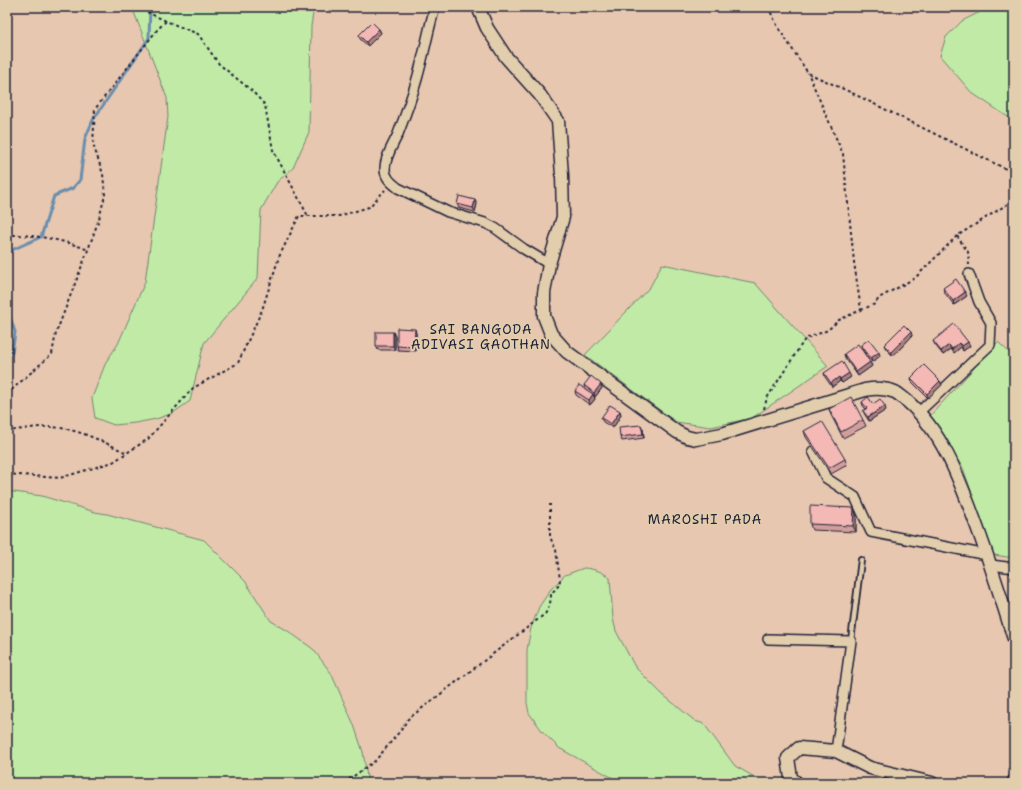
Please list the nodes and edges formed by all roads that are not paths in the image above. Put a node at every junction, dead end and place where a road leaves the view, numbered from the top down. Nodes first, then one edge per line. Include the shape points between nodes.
1 (435, 7) edge
2 (478, 7) edge
3 (549, 264) junction
4 (969, 274) road end
5 (919, 412) junction
6 (813, 451) edge
7 (861, 560) dead end
8 (989, 560) junction
9 (1014, 568) edge
10 (768, 639) dead end
11 (1014, 639) edge
12 (851, 641) junction
13 (836, 752) junction
14 (797, 783) edge
15 (932, 783) edge

1 - 3 street via 417,78 386,161 386,176 398,188 448,212 495,228
2 - 3 street via 487,28 506,57 540,95 558,121 562,217
3 - 5 street via 544,293 544,316 551,334 567,352 687,437 696,439 722,434 865,390 879,388 896,392
4 - 5 street via 991,323 990,345
5 - 8 street via 933,429 949,458
6 - 8 street via 826,478 855,497 871,532
7 - 12 lane
8 - 9 street
8 - 11 street
10 - 12 street
12 - 13 street
13 - 14 street via 799,748 788,758 792,778
13 - 15 street via 870,768

